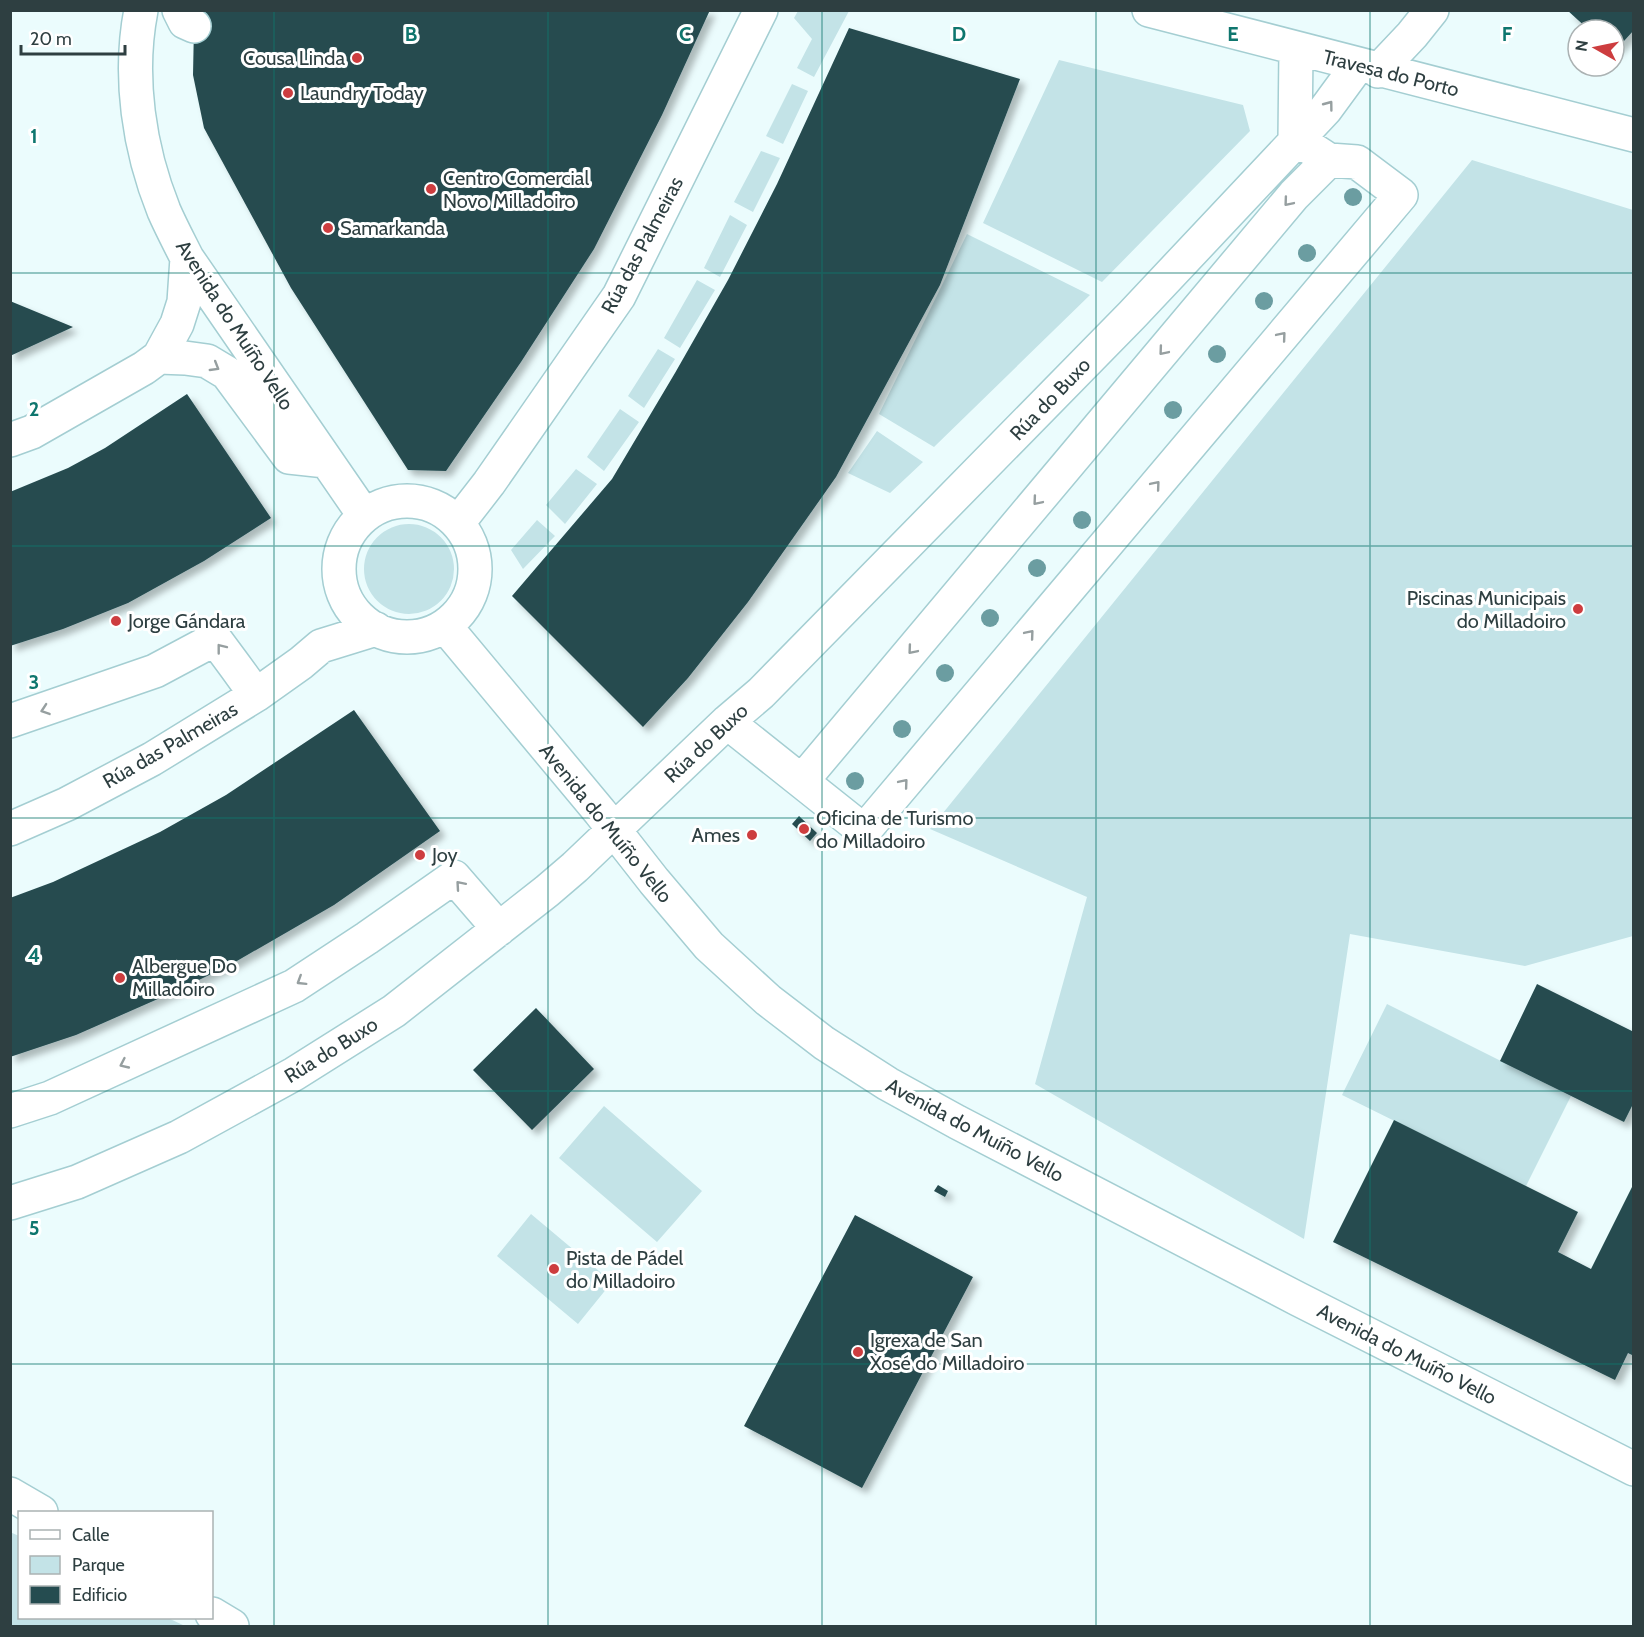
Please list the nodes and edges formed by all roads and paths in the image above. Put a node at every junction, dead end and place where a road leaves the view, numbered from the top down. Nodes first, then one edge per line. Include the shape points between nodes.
1 (141, 10) edge
2 (761, 10) edge
3 (1149, 10) edge
4 (1432, 10) edge
5 (1296, 49) junction
6 (1368, 68) junction
7 (1634, 135) edge
8 (1295, 140) junction
9 (1329, 160) junction
10 (187, 258) junction
11 (159, 357) junction
12 (10, 440) edge
13 (326, 461) junction
14 (364, 515) junction
15 (458, 523) junction
16 (342, 588) junction
17 (445, 626) junction
18 (376, 629) junction
19 (321, 646) junction
20 (256, 695) junction
21 (10, 721) edge
22 (727, 722) junction
23 (802, 781) junction
24 (10, 829) edge
25 (613, 830) junction
26 (500, 929) junction
27 (10, 1111) edge
28 (10, 1203) edge
29 (1634, 1469) edge
30 (10, 1494) edge
31 (39, 1511) edge
32 (213, 1615) edge
33 (232, 1626) edge

1 - 10 street, Avenida do Muíño Vello via 135,64 142,135 164,212
2 - 15 street, Rúa das Palmeiras via 619,296
3 - 5 street, Travesa do Porto
4 - 6 street, Rúa do Buxo via 1412,35
5 - 6 street, Travesa do Porto
5 - 8 street
6 - 7 street, Travesa do Porto
8 -> 6 street, Rúa do Buxo
8 - 9 street
8 - 22 street, Rúa do Buxo via 1132,315 761,693
9 -> 23 street via 1287,204
23 -> 9 street via 864,831 1401,195 1357,162
10 - 11 street via 184,302
10 - 13 street, Avenida do Muíño Vello
11 - 12 street via 32,432
11 -> 13 street via 207,361 227,373 289,457
13 - 14 street, Avenida do Muíño Vello
14 - 15 street via 399,500 417,501 441,509
14 - 16 street via 343,543 339,573
15 - 17 street via 469,540 475,577 458,615
16 - 18 street via 357,615
16 - 19 street, Rúa das Palmeiras
17 - 18 street via 414,637
17 - 25 street, Avenida do Muíño Vello
18 - 19 street, Rúa das Palmeiras
19 - 20 street, Rúa das Palmeiras
20 -> 21 street via 215,639 155,671
20 - 24 street, Rúa das Palmeiras via 152,759
22 - 23 street
22 - 25 street, Rúa do Buxo
25 - 26 street, Rúa do Buxo
25 - 29 street, Avenida do Muíño Vello via 709,946 739,975 824,1042 888,1084
26 -> 27 street via 454,878 294,986 50,1098
26 - 28 street, Rúa do Buxo via 394,1011 294,1074 179,1137 77,1182
30 - 31 street
32 - 33 street

